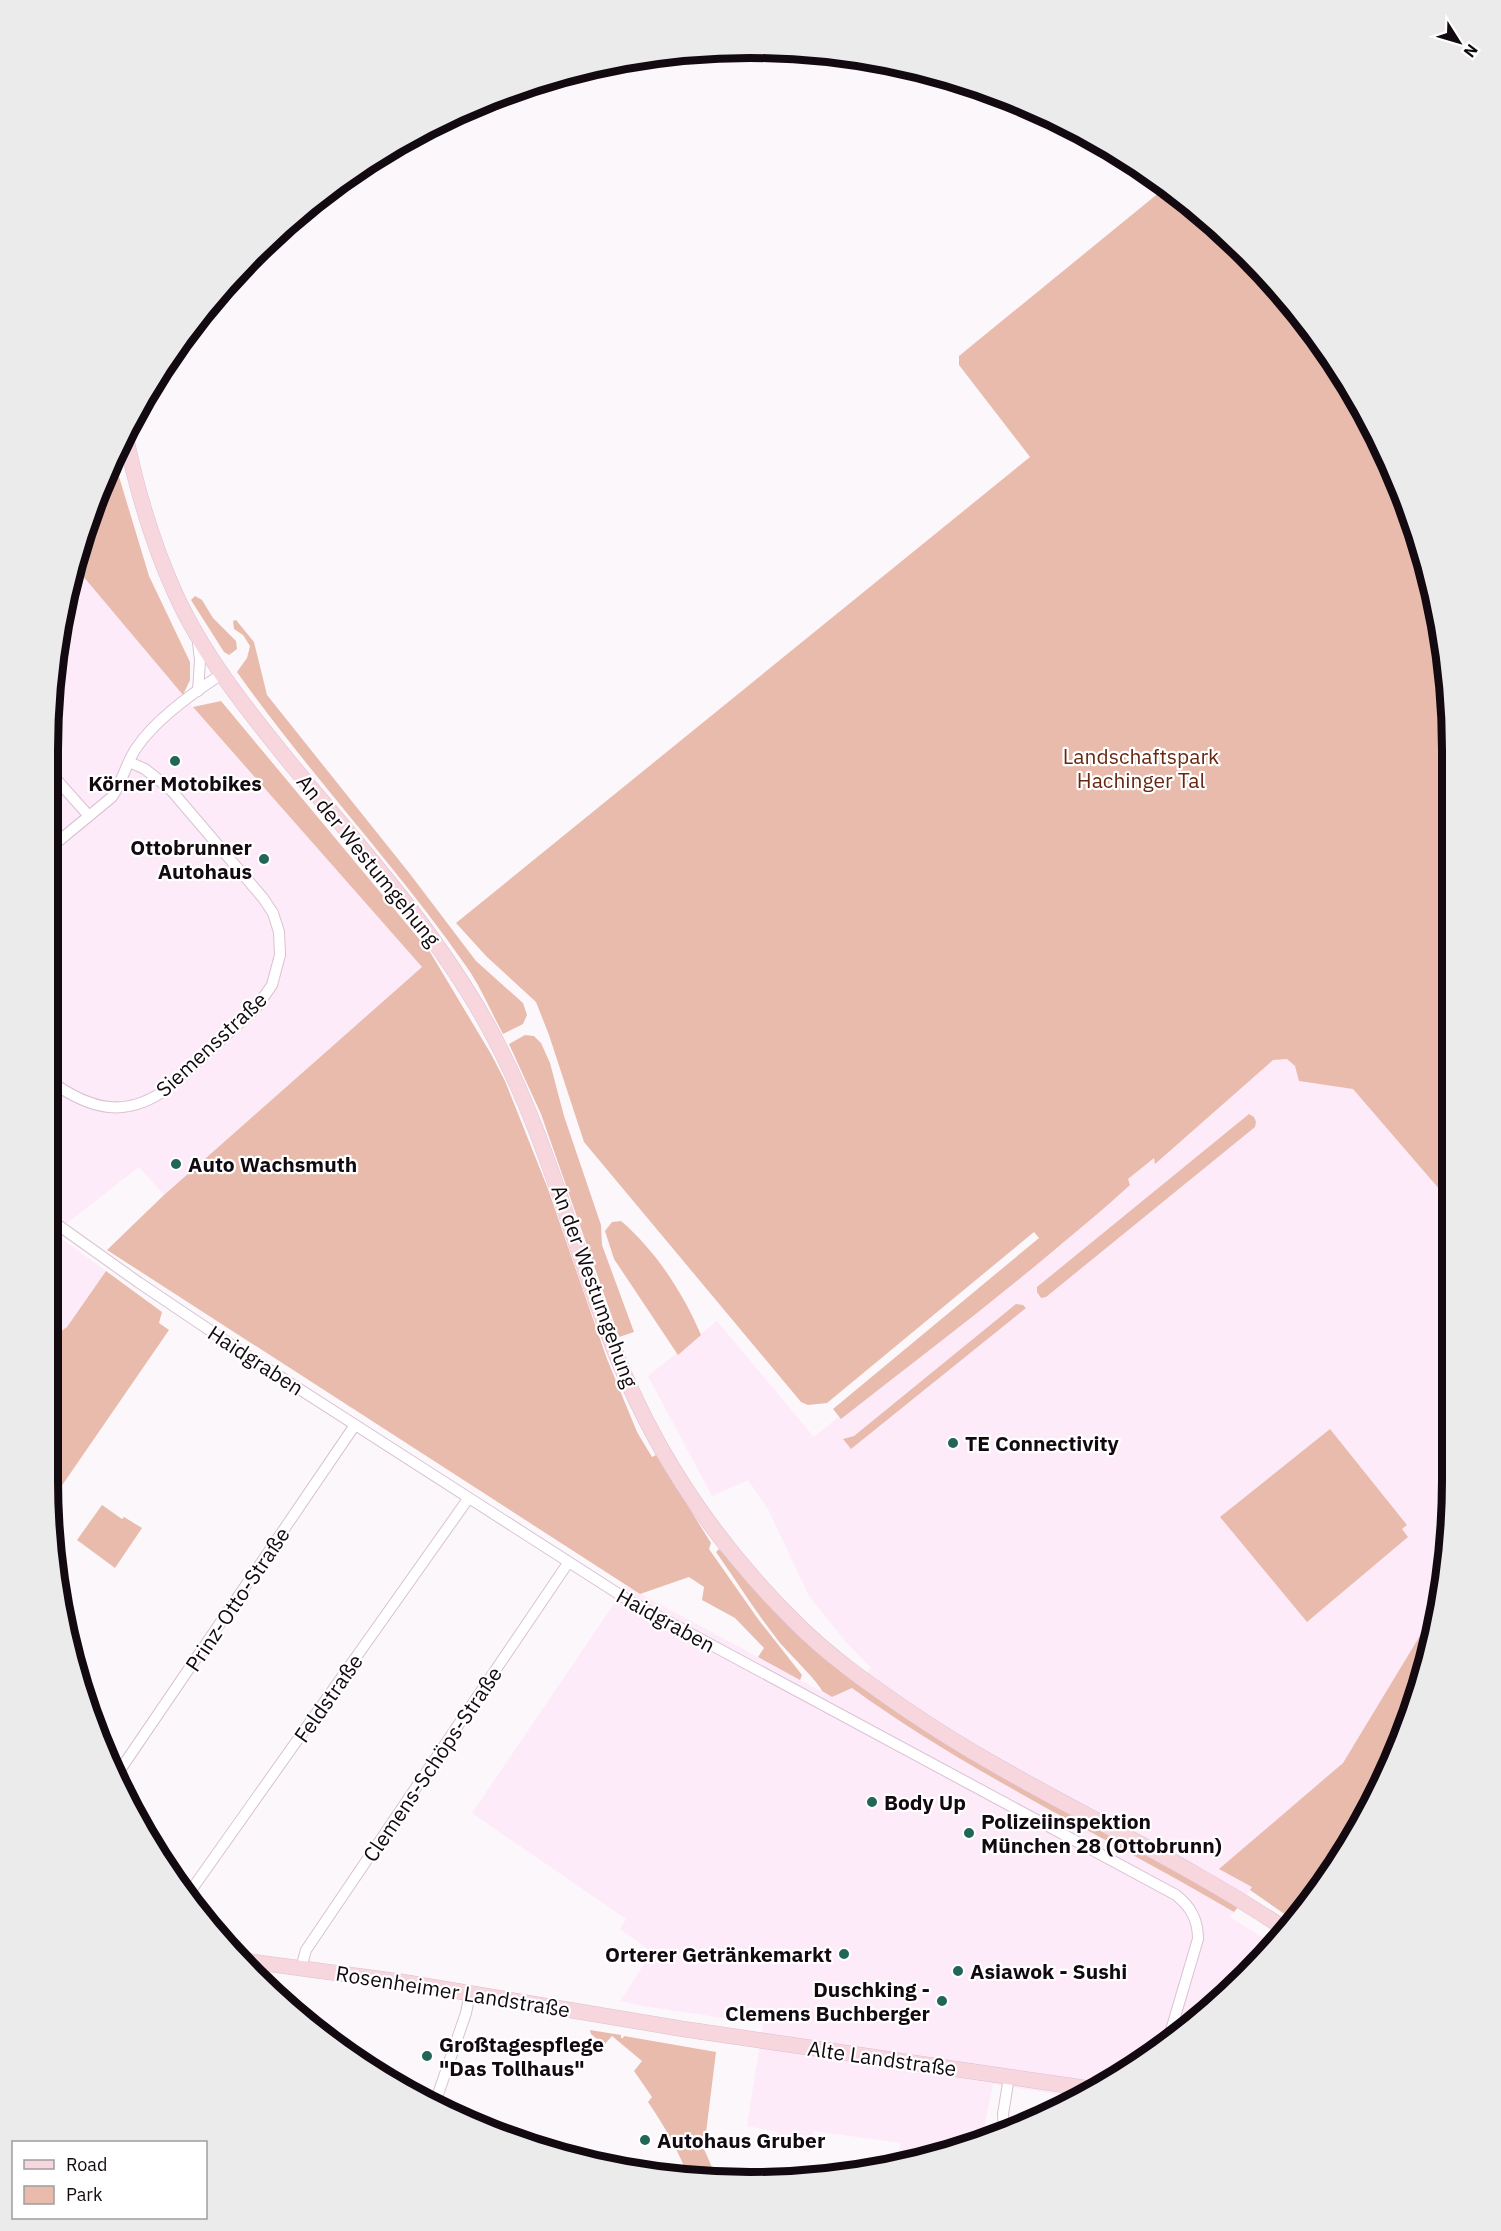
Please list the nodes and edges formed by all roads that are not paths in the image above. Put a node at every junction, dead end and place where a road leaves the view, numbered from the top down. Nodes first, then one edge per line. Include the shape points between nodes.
1 (128, 448) edge
2 (196, 632) junction
3 (222, 675) junction
4 (198, 691) junction
5 (129, 762) junction
6 (58, 781) edge
7 (89, 816) junction
8 (58, 842) edge
9 (58, 1086) edge
10 (58, 1225) edge
11 (355, 1425) junction
12 (468, 1499) junction
13 (568, 1563) junction
14 (121, 1768) edge
15 (192, 1889) edge
16 (1280, 1926) edge
17 (253, 1962) edge
18 (301, 1968) junction
19 (470, 1993) junction
20 (665, 2026) joint
21 (1171, 2031) edge
22 (1009, 2077) junction
23 (1082, 2088) edge
24 (437, 2097) edge
25 (1004, 2124) edge

1 - 2 main road, An der Westumgehung via 153,537
2 - 3 main road, An der Westumgehung
2 - 4 street via 200,660
3 - 4 street
3 - 16 main road, An der Westumgehung via 436,944 485,1020 532,1117 617,1356 650,1427 697,1506 744,1568 828,1652 934,1729
4 - 5 street via 146,736
5 - 7 street via 112,797
5 - 9 street, Siemensstraße via 145,769 171,790 269,906 279,932 276,974 256,1008 153,1099 126,1108 100,1106
6 - 7 street
7 - 8 street
10 - 11 street, Haidgraben
11 - 12 street, Haidgraben
11 - 14 street, Prinz-Otto-Straße
12 - 13 street, Haidgraben
12 - 15 street, Feldstraße
13 - 18 street, Clemens-Schöps-Straße via 306,1950
13 - 21 street, Haidgraben via 700,1640 1182,1899 1197,1922 1197,1939
17 - 18 main road, Rosenheimer Landstraße
18 - 19 main road, Rosenheimer Landstraße
19 - 20 main road, Rosenheimer Landstraße
19 - 24 street
20 - 22 main road, Alte Landstraße
22 - 23 main road, Alte Landstraße
22 - 25 street

